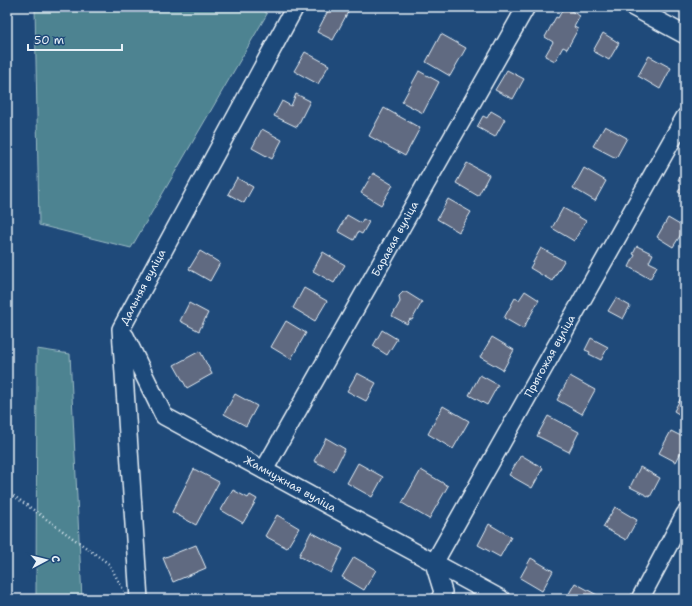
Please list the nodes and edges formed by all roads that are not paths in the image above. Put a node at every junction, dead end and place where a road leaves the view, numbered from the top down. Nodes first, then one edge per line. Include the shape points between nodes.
1 (295, 7) edge
2 (526, 7) edge
3 (633, 7) edge
4 (685, 35) edge
5 (685, 117) edge
6 (121, 329) junction
7 (264, 470) junction
8 (685, 514) edge
9 (434, 563) junction
10 (132, 596) edge
11 (440, 599) edge
12 (501, 599) edge
13 (640, 599) edge

1 - 6 street, Дальняя вуліца
2 - 7 street, Баравая вуліца
3 - 4 street
5 - 9 street, Прыгожая вуліца
6 - 7 street, Жамчужная вуліца via 164,416
6 - 10 street, Дальняя вуліца
7 - 9 street, Жамчужная вуліца
8 - 13 street
9 - 11 street via 443,592
9 - 12 street, Жамчужная вуліца

